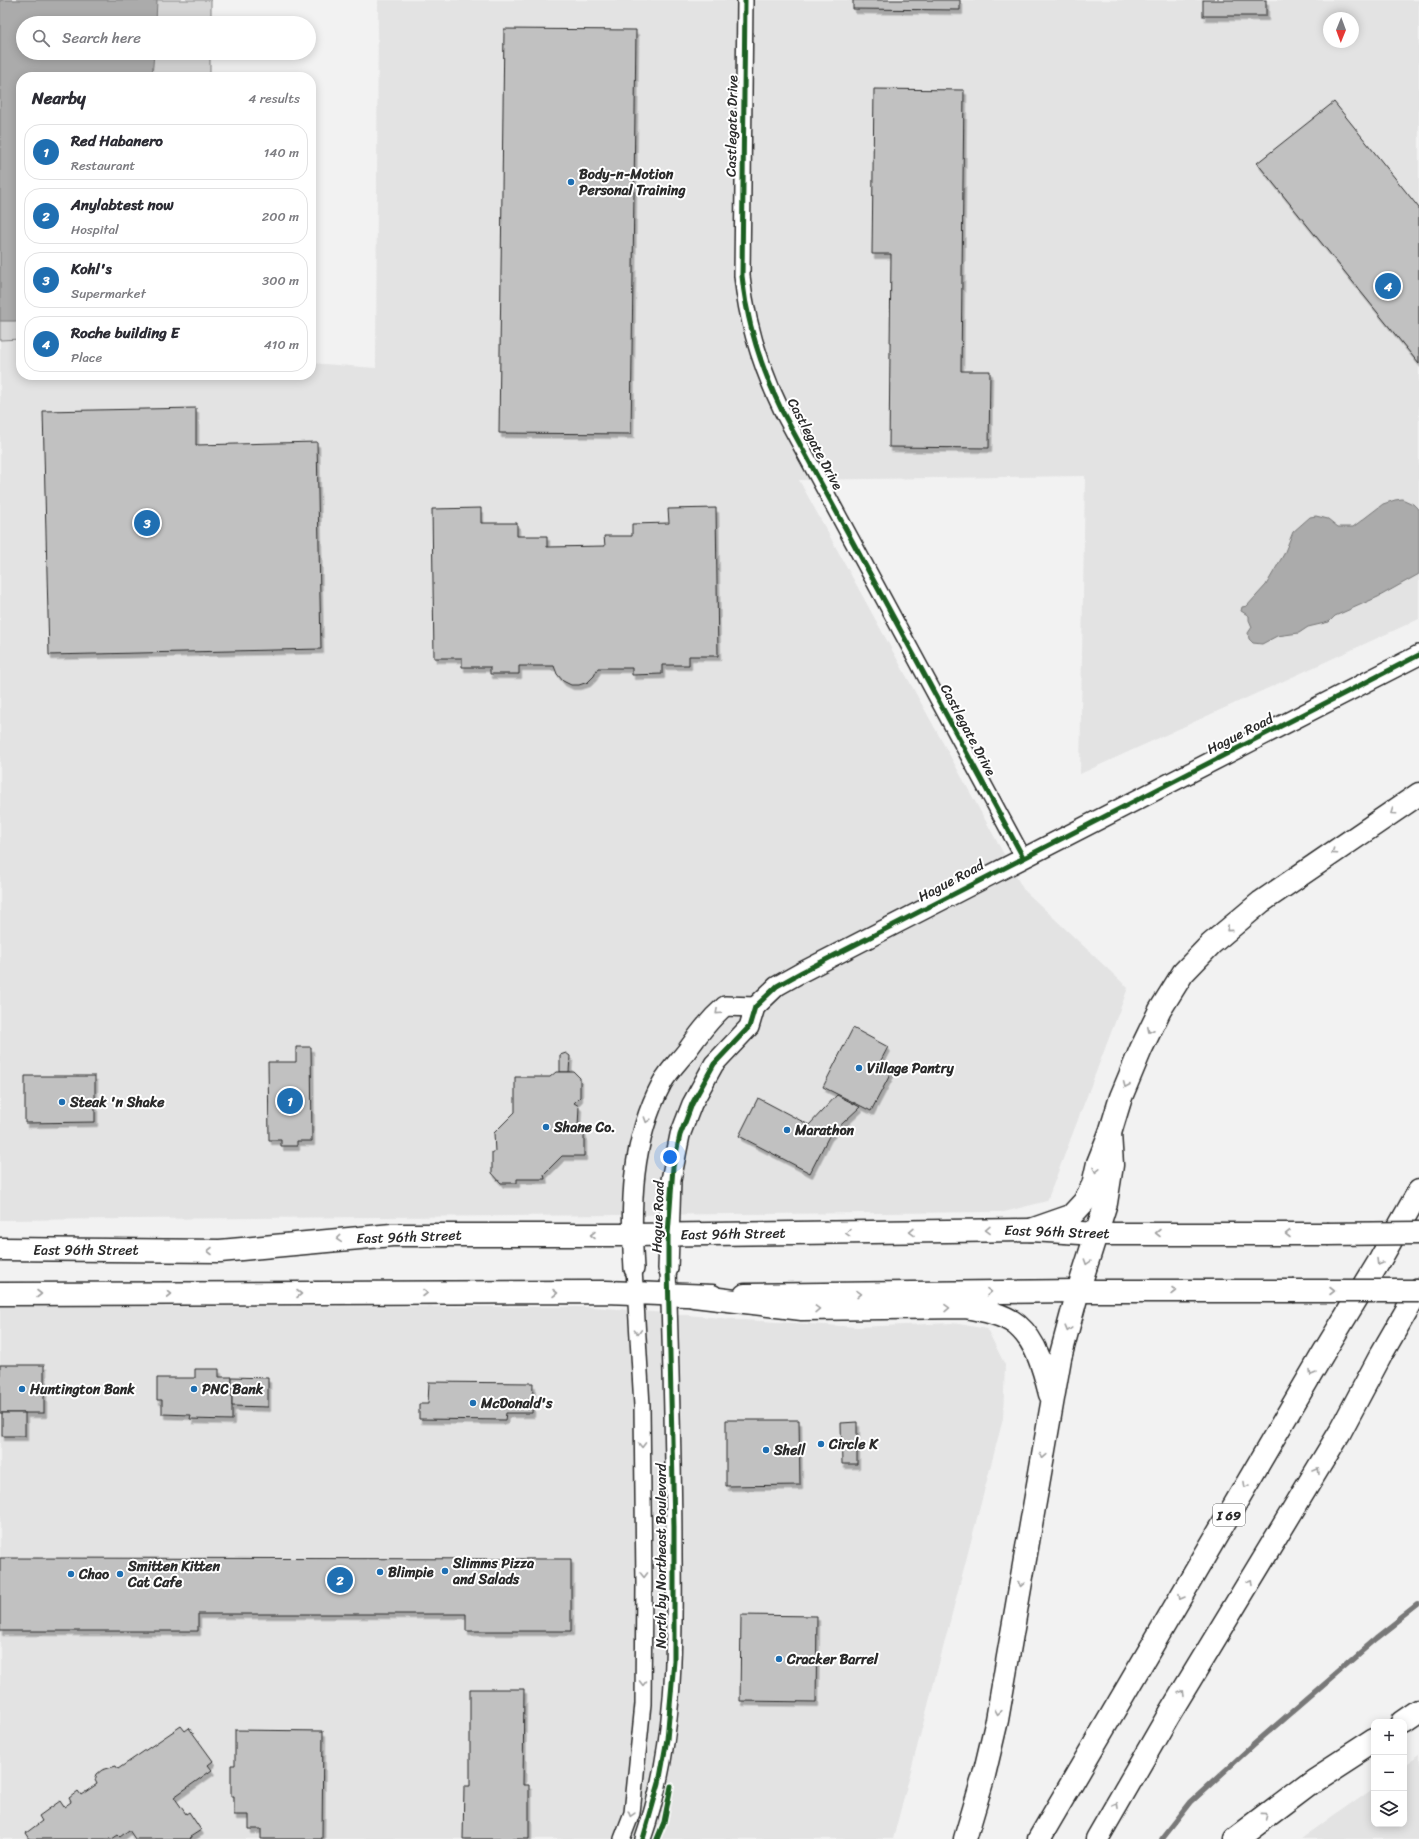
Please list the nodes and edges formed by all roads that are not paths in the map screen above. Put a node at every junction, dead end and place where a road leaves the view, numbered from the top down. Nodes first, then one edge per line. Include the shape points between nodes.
1 (745, 0) edge
2 (1419, 654) edge
3 (1419, 794) edge
4 (1023, 857) junction
5 (755, 1007) junction
6 (1110, 1133) junction
7 (1419, 1191) edge
8 (1031, 1230) junction
9 (1419, 1233) edge
10 (1097, 1234) junction
11 (632, 1235) junction
12 (668, 1235) junction
13 (0, 1250) edge
14 (634, 1269) joint
15 (668, 1269) joint
16 (1419, 1290) edge
17 (1078, 1291) junction
18 (0, 1294) edge
19 (635, 1294) junction
20 (669, 1295) junction
21 (694, 1296) junction
22 (1053, 1402) junction
23 (1419, 1711) edge
24 (1407, 1719) edge
25 (1371, 1743) edge
26 (622, 1839) edge
27 (643, 1839) edge
28 (965, 1839) edge
29 (1039, 1839) edge
30 (1096, 1839) edge
31 (1236, 1839) edge

1 - 4 street, Castlegate Drive via 742,276 749,320 758,353 782,411
2 - 4 street, Hague Road via 1242,747
3 -> 6 main road via 1260,902 1211,944 1183,973 1160,1010 1141,1049 1120,1097
4 - 5 street, Hague Road via 802,972 778,986
5 -> 11 street, Hague Road via 725,1006 706,1024 662,1083 651,1109 635,1164
5 - 12 street, Hague Road via 749,1027 714,1064 692,1104 680,1135 671,1180
6 -> 8 main road via 1093,1185 1084,1202 1071,1216
6 - 10 main road via 1112,1165 1106,1203
7 -> 29 main road, I 69
8 - 10 main road, East 96th Street
8 -> 12 main road, East 96th Street
9 -> 10 main road, East 96th Street, bridge
10 -> 17 main road
11 - 12 main road, East 96th Street
11 -> 13 main road, East 96th Street via 392,1235 220,1251
11 - 14 street, Hague Road
12 - 15 street, Hague Road
14 - 19 street, North by Northeast Boulevard
15 - 20 street, North by Northeast Boulevard
17 -> 16 main road, bridge
30 -> 16 main road via 1340,1432
21 -> 17 main road
17 -> 22 main road via 1060,1358
18 -> 19 main road
19 - 20 main road
19 -> 26 street, North by Northeast Boulevard via 642,1406 643,1704 632,1813
20 - 21 main road
20 - 27 street, North by Northeast Boulevard via 674,1662 667,1739 659,1784
21 -> 22 main road via 802,1309 965,1308 985,1311 1017,1324 1031,1342 1044,1366
22 -> 28 main road via 997,1720
23 - 24 main road
31 -> 25 main road via 1314,1780

